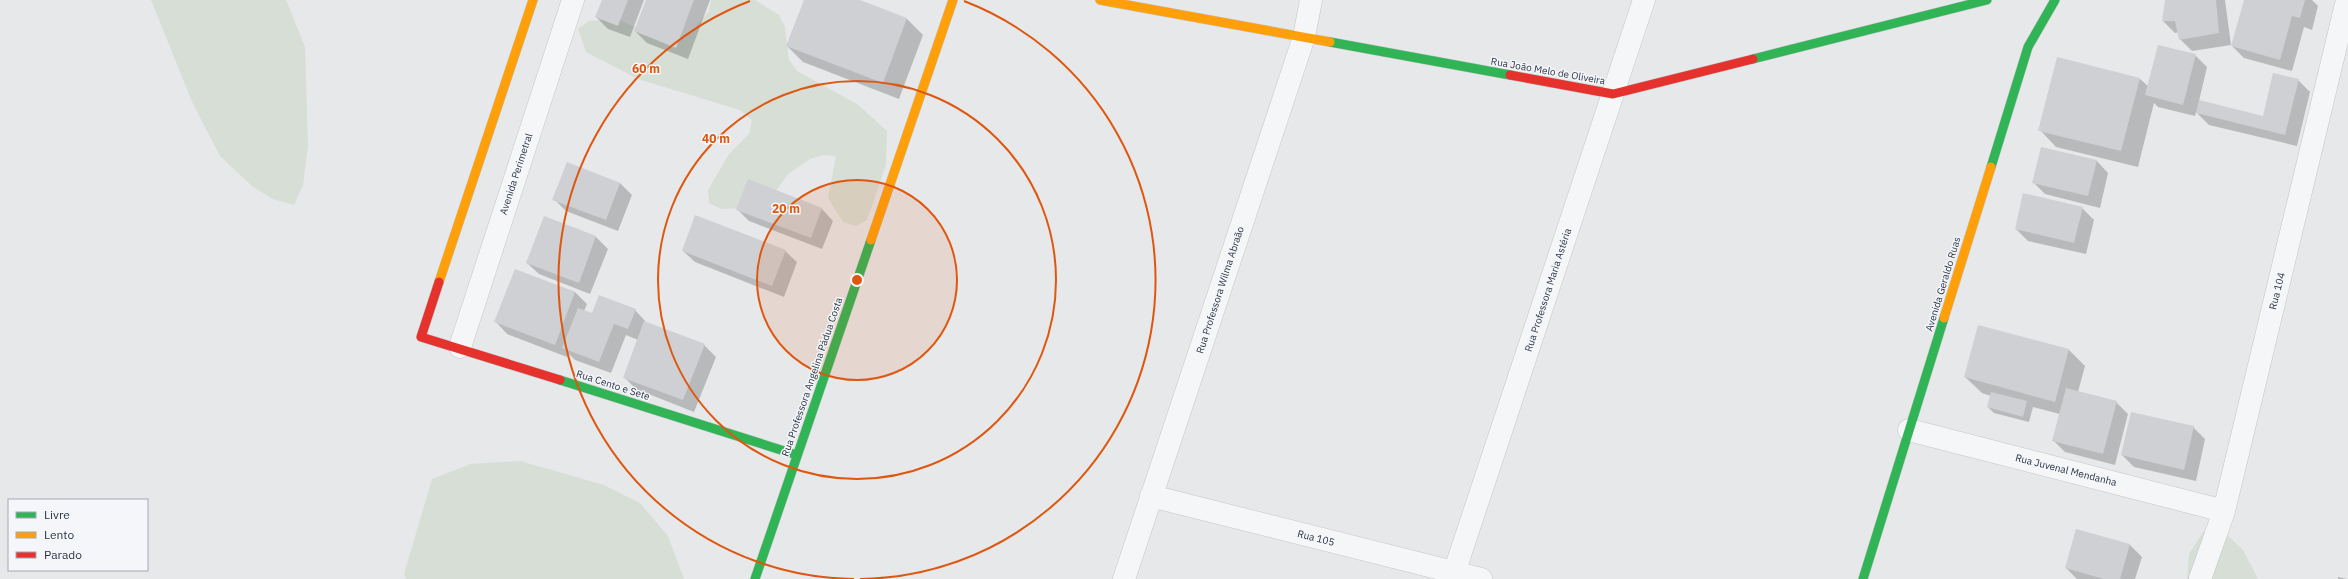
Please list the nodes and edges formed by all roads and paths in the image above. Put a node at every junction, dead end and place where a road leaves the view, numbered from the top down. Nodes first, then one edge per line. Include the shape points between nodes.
1 (533, 0) edge
2 (573, 0) edge
3 (953, 0) edge
4 (1100, 0) edge
5 (1311, 0) edge
6 (1644, 0) edge
7 (1987, 0) edge
8 (2055, 0) edge
9 (2347, 0) edge
10 (1304, 38) junction
11 (1613, 94) junction
12 (460, 347) junction
13 (1909, 430) junction
14 (797, 455) junction
15 (1151, 496) junction
16 (2224, 511) junction
17 (1453, 576) edge
18 (755, 579) edge
19 (1124, 579) edge
20 (1481, 579) edge
21 (1863, 579) edge
22 (2200, 579) edge

1 - 12 street, Rua Cento e Sete via 421,337
2 - 12 street, Avenida Perimetral
3 - 14 street, Rua Professora Angelina Pádua Costa
4 - 10 street, Rua João Melo de Oliveira
5 - 10 street, Rua Professora Wilma Abraão
6 - 11 street, Rua Professora Maria Astéria
7 - 11 street, Rua João Melo de Oliveira
8 - 13 street, Avenida Geraldo Ruas via 2028,47
9 - 16 street, Rua 104
10 - 11 street, Rua João Melo de Oliveira
10 - 15 street, Rua Professora Wilma Abraão
11 - 17 street, Rua Professora Maria Astéria
12 - 14 street, Rua Cento e Sete
13 - 16 street, Rua Juvenal Mendanha
13 - 21 street, Avenida Geraldo Ruas
14 - 18 street, Rua Professora Angelina Pádua Costa
15 - 17 street, Rua 105
15 - 19 street, Rua Professora Wilma Abraão
16 - 22 street, Rua 104
17 - 20 street, Rua 105

